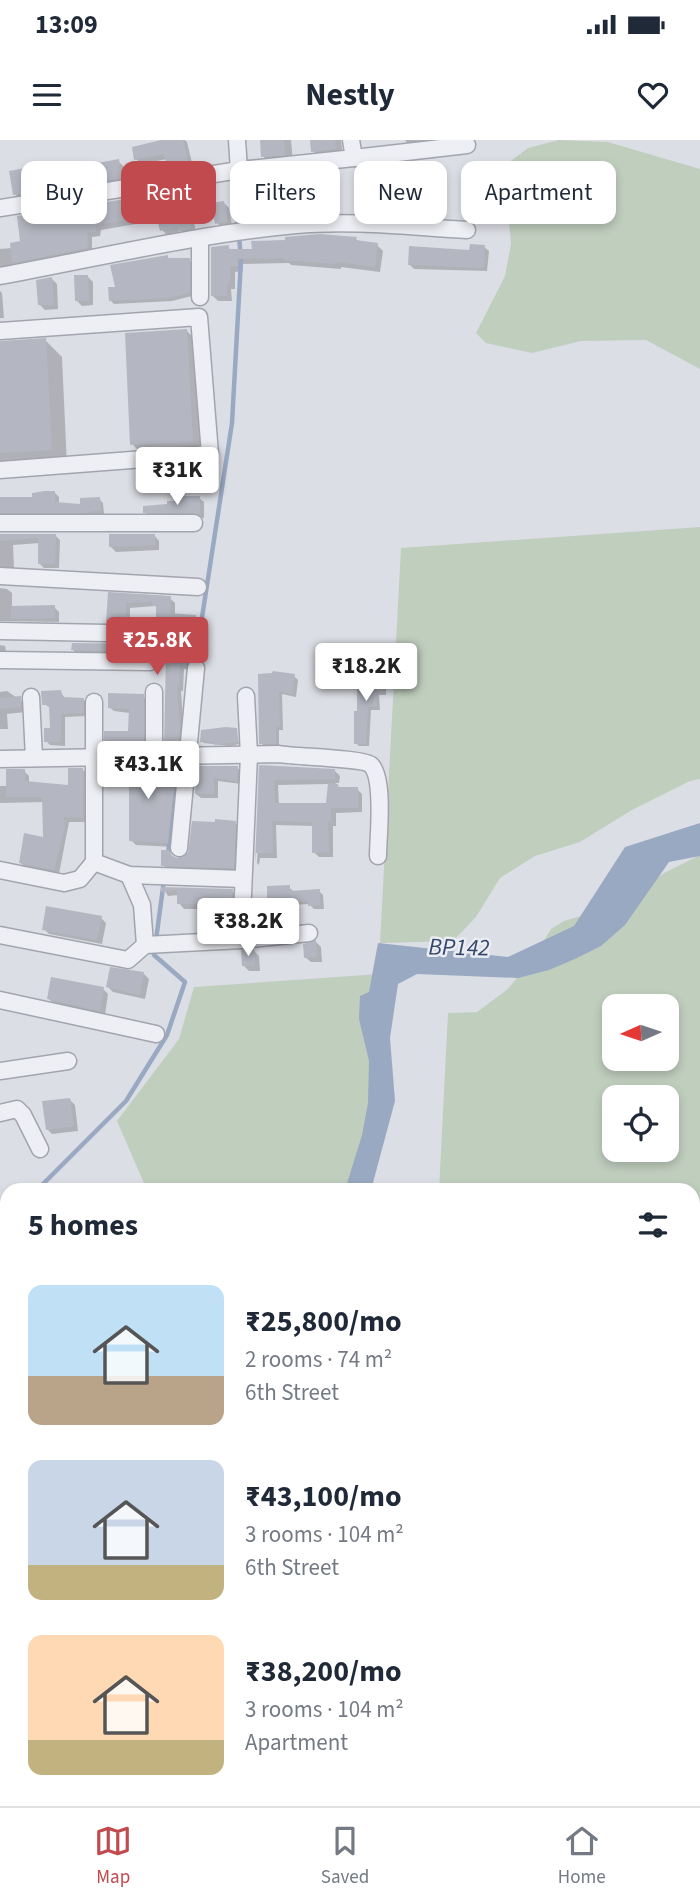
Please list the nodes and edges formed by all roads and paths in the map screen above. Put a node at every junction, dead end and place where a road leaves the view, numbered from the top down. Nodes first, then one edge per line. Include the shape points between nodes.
1 (237, 140) edge
2 (351, 140) edge
3 (467, 145) dead end
4 (354, 158) junction
5 (235, 161) edge
6 (324, 161) edge
7 (230, 171) edge
8 (0, 208) edge
9 (467, 230) dead end
10 (200, 239) junction
11 (0, 276) edge
12 (200, 297) dead end
13 (0, 331) edge
14 (0, 470) edge
15 (0, 523) edge
16 (194, 523) dead end
17 (0, 576) edge
18 (198, 587) dead end
19 (0, 631) edge
20 (160, 634) dead end
21 (0, 660) edge
22 (149, 662) dead end
23 (196, 668) dead end
24 (154, 692) dead end
25 (246, 696) dead end
26 (31, 697) dead end
27 (94, 702) dead end
28 (249, 755) junction
29 (154, 756) junction
30 (188, 756) junction
31 (95, 757) junction
32 (34, 758) junction
33 (0, 759) edge
34 (179, 848) dead end
35 (378, 856) dead end
36 (94, 862) junction
37 (0, 870) edge
38 (129, 875) junction
39 (243, 879) junction
40 (309, 933) dead end
41 (0, 935) edge
42 (241, 940) junction
43 (145, 945) junction
44 (0, 1000) edge
45 (156, 1034) dead end
46 (68, 1061) dead end
47 (0, 1072) edge
48 (0, 1112) edge
49 (40, 1149) dead end

1 - 5 street
2 - 4 street
3 - 4 street
4 - 6 street
7 - 8 street
9 - 10 street via 297,225
10 - 11 street
10 - 12 street
13 - 14 street via 200,317 210,454
15 - 16 street
17 - 18 street
19 - 20 street
21 - 22 street
23 - 30 street
24 - 29 street
25 - 28 street
26 - 32 street
27 - 31 street
28 - 30 street
28 - 35 street via 362,761 372,766 379,792
28 - 39 street
29 - 30 street
29 - 31 street
30 - 34 street
31 - 32 street
31 - 36 street
32 - 33 street
36 - 37 street via 80,879 64,883
36 - 38 street
38 - 39 street
38 - 43 street via 142,905
39 - 42 street
40 - 42 street
41 - 43 street via 128,960
42 - 43 street
44 - 45 street
46 - 47 street
48 - 49 street via 17,1109

